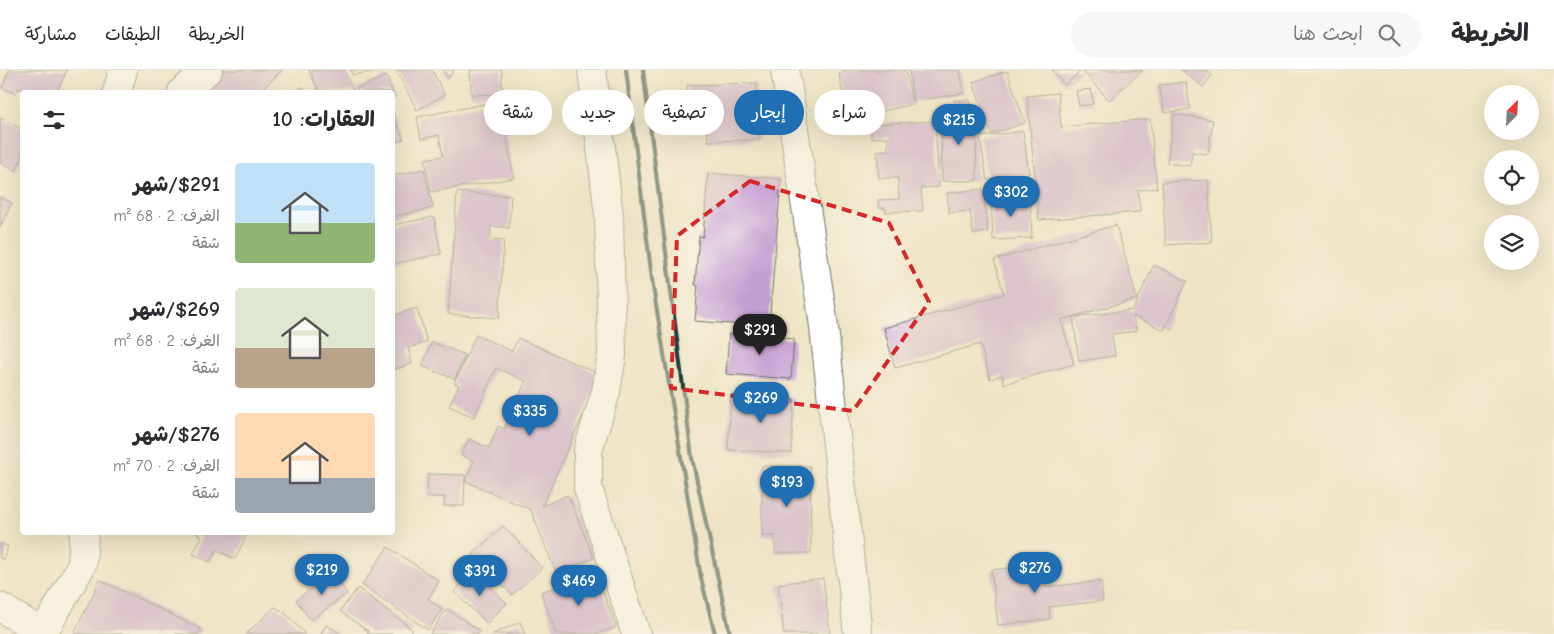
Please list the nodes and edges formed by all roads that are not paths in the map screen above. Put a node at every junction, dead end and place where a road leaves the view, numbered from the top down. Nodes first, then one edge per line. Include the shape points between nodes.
1 (123, 70) edge
2 (208, 70) edge
3 (592, 70) edge
4 (785, 70) edge
5 (118, 90) edge
6 (184, 90) edge
7 (84, 535) edge
8 (0, 606) edge
9 (43, 634) edge
10 (636, 634) edge
11 (858, 634) edge

1 - 5 street
2 - 6 street
3 - 10 street via 610,216 612,355 606,392 588,450 588,488
4 - 11 street via 823,319
7 - 9 street via 82,565
8 - 9 street

